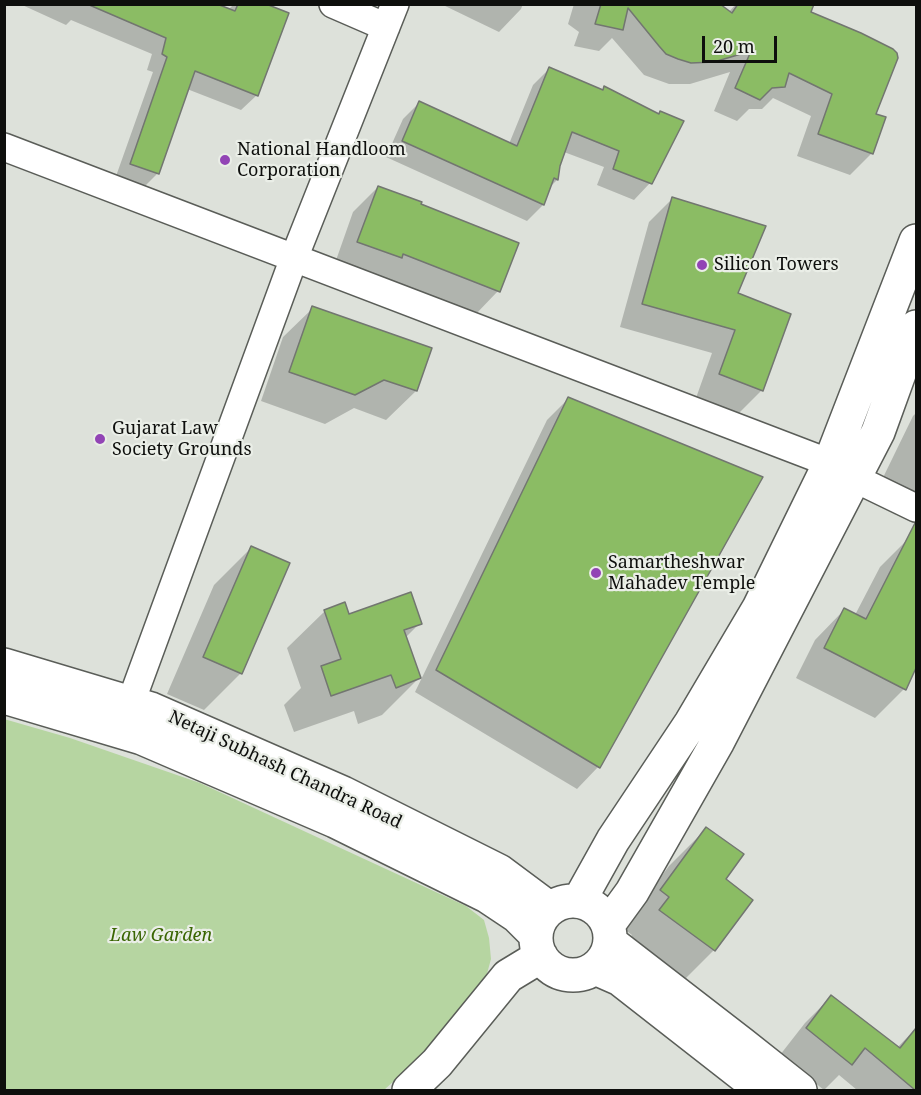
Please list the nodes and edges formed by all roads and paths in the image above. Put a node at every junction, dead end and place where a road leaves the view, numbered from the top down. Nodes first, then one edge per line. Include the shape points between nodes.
1 (333, 4) edge
2 (391, 16) edge
3 (4, 147) edge
4 (916, 241) edge
5 (294, 258) junction
6 (916, 327) edge
7 (842, 471) junction
8 (916, 508) edge
9 (4, 665) edge
10 (4, 698) edge
11 (131, 702) junction
12 (573, 939) junction
13 (409, 1090) edge
14 (442, 1090) edge
15 (762, 1090) edge
16 (800, 1090) edge

1 - 2 street
2 - 5 street
3 - 5 street
4 - 7 main road
5 - 7 street
5 - 11 street
6 - 7 main road via 878,432
7 - 8 street
7 - 12 main road via 691,723 613,840
9 - 11 main road, Netaji Subhash Chandra Road
10 - 12 main road, Netaji Subhash Chandra Road via 142,738 335,821 487,896 517,916
11 - 12 main road, Netaji Subhash Chandra Road via 354,799 499,871
12 - 13 main road via 508,976 437,1063
12 - 14 main road
12 - 15 main road, Netaji Subhash Chandra Road
12 - 16 main road, Netaji Subhash Chandra Road via 742,1044

